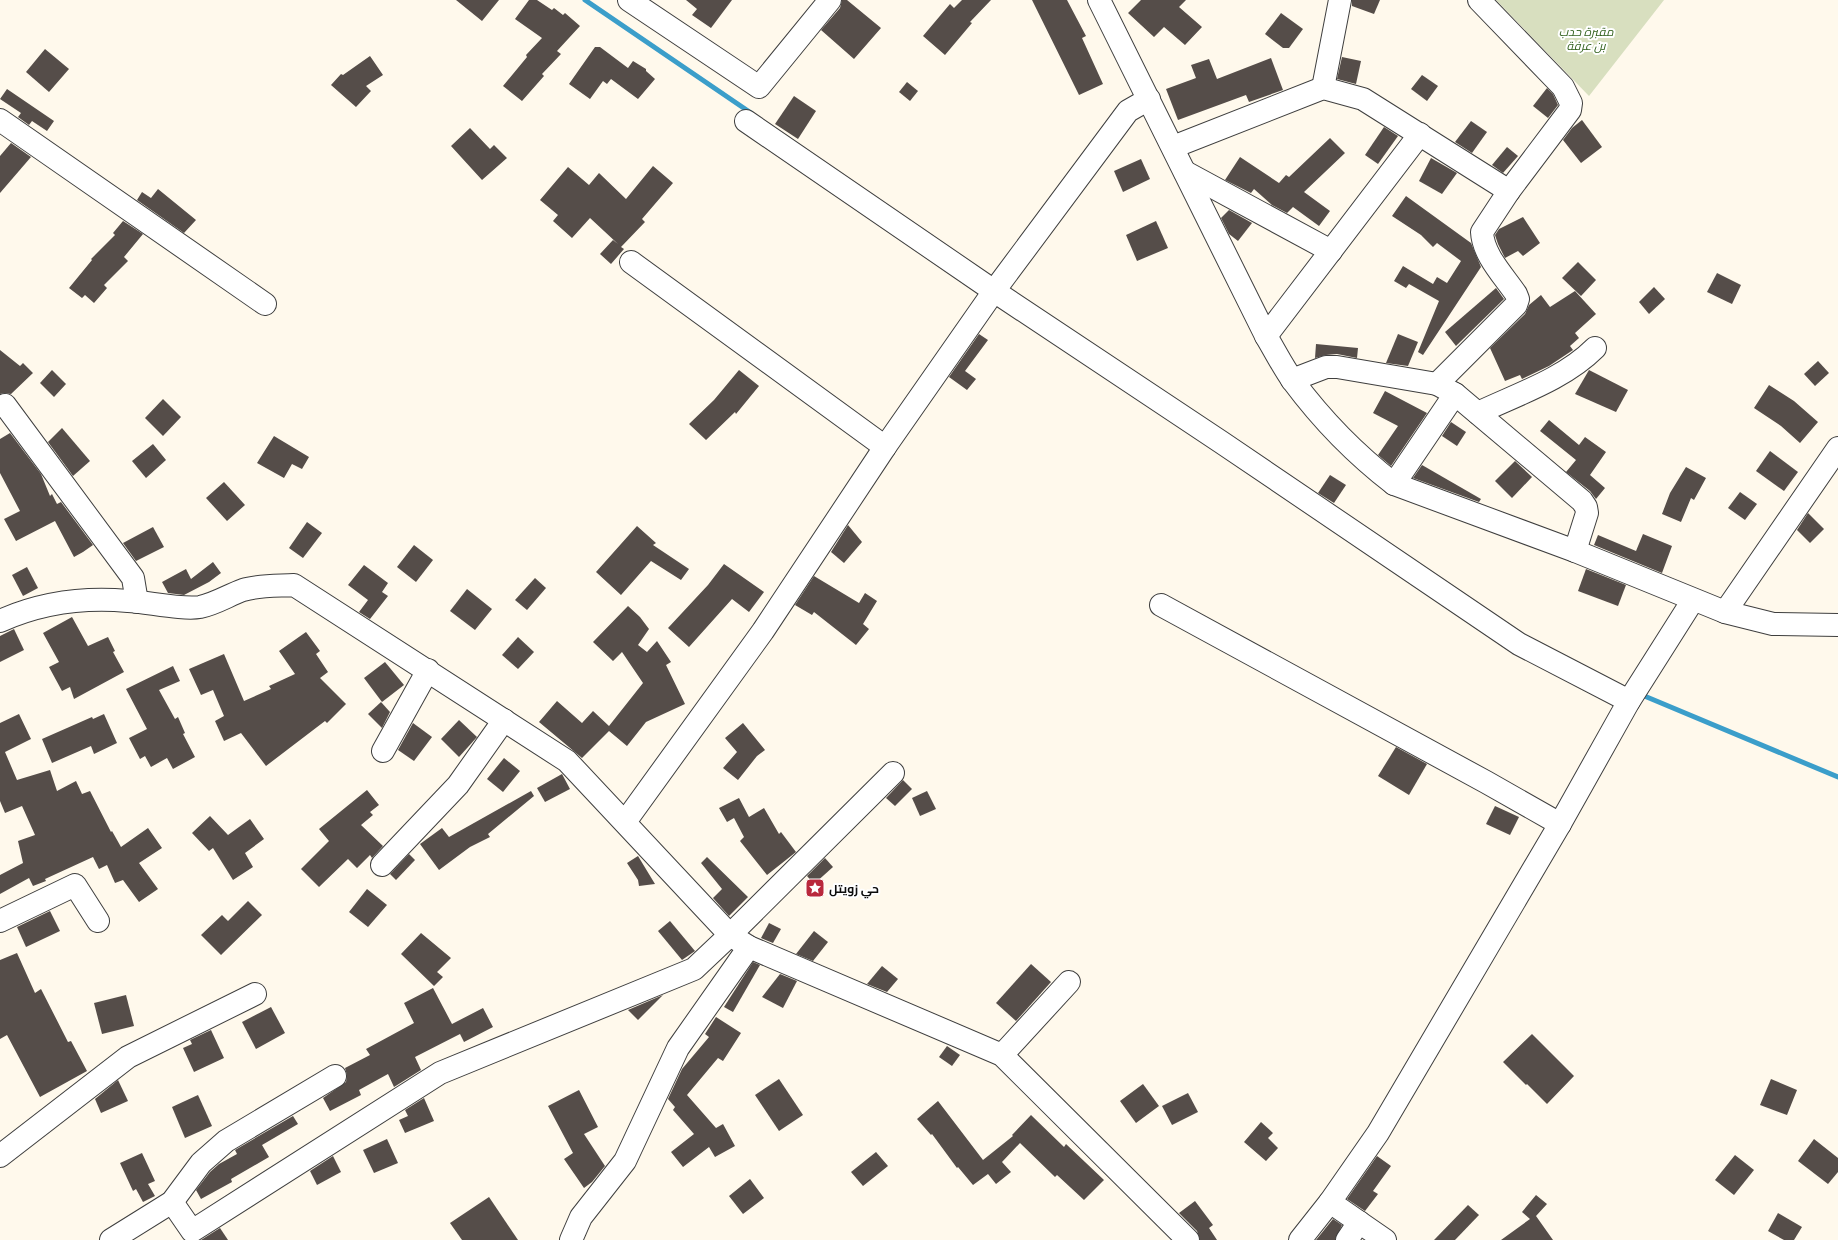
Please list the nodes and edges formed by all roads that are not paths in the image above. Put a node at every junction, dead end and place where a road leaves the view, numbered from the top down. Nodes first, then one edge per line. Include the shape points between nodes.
1 (629, 0) edge
2 (830, 0) edge
3 (1099, 0) edge
4 (1340, 0) edge
5 (1479, 0) edge
6 (1323, 88) junction
7 (1149, 99) junction
8 (0, 120) edge
9 (746, 121) dead end
10 (1420, 134) junction
11 (1173, 147) junction
12 (1185, 172) junction
13 (1509, 191) junction
14 (1331, 251) junction
15 (631, 262) dead end
16 (994, 291) junction
17 (265, 304) dead end
18 (1266, 336) junction
19 (1595, 348) dead end
20 (1292, 380) junction
21 (1446, 389) junction
22 (5, 405) dead end
23 (1478, 413) junction
24 (885, 447) junction
25 (1838, 448) edge
26 (1394, 484) junction
27 (1575, 551) junction
28 (1693, 600) junction
29 (137, 602) junction
30 (1161, 605) dead end
31 (1725, 612) junction
32 (0, 620) edge
33 (1838, 625) edge
34 (428, 670) junction
35 (1628, 701) junction
36 (504, 720) junction
37 (383, 751) dead end
38 (893, 773) dead end
39 (625, 822) junction
40 (1560, 824) junction
41 (382, 866) dead end
42 (0, 921) edge
43 (98, 921) dead end
44 (730, 935) junction
45 (749, 947) junction
46 (1069, 982) dead end
47 (255, 994) dead end
48 (1002, 1055) junction
49 (335, 1076) dead end
50 (0, 1156) edge
51 (172, 1202) junction
52 (1330, 1202) junction
53 (1358, 1222) junction
54 (111, 1240) edge
55 (571, 1240) edge
56 (1188, 1240) edge
57 (1300, 1240) edge
58 (1347, 1240) edge
59 (1385, 1240) edge

1 - 2 street via 759,87
3 - 7 street
4 - 6 street
5 - 13 street via 1563,88 1571,102 1570,110
6 - 10 street via 1363,99
6 - 11 street
7 - 11 street
7 - 16 street via 1128,111
8 - 17 street
9 - 16 street
10 - 13 street
10 - 14 street
11 - 12 street
12 - 14 street
12 - 18 street
13 - 21 street via 1486,224 1482,240 1518,299 1516,305
14 - 18 street
15 - 24 street
16 - 24 street
16 - 35 street via 1519,644
18 - 20 street
19 - 23 street via 1579,363 1562,373
20 - 21 street via 1332,367
20 - 26 street via 1341,439
21 - 23 street
21 - 26 street
22 - 29 street via 133,578
23 - 27 street via 1582,501 1587,513
24 - 39 street via 763,631
25 - 31 street
26 - 27 street
27 - 28 street
28 - 31 street
28 - 35 street
29 - 32 street via 100,600 60,603
29 - 34 street via 201,607 244,590 294,586
30 - 40 street
31 - 33 street via 1773,624
34 - 36 street
34 - 37 street
35 - 40 street
36 - 39 street via 568,761
36 - 41 street via 458,785
38 - 44 street
39 - 44 street
40 - 52 street via 1378,1133
42 - 43 street via 76,885
44 - 45 street
44 - 51 street via 694,968 440,1073 192,1231
45 - 48 street
45 - 55 street via 678,1048 625,1161 581,1217
46 - 48 street
47 - 50 street via 128,1057
48 - 56 street
49 - 51 street via 226,1141 201,1163
51 - 54 street
52 - 53 street
52 - 57 street
53 - 58 street
53 - 59 street

